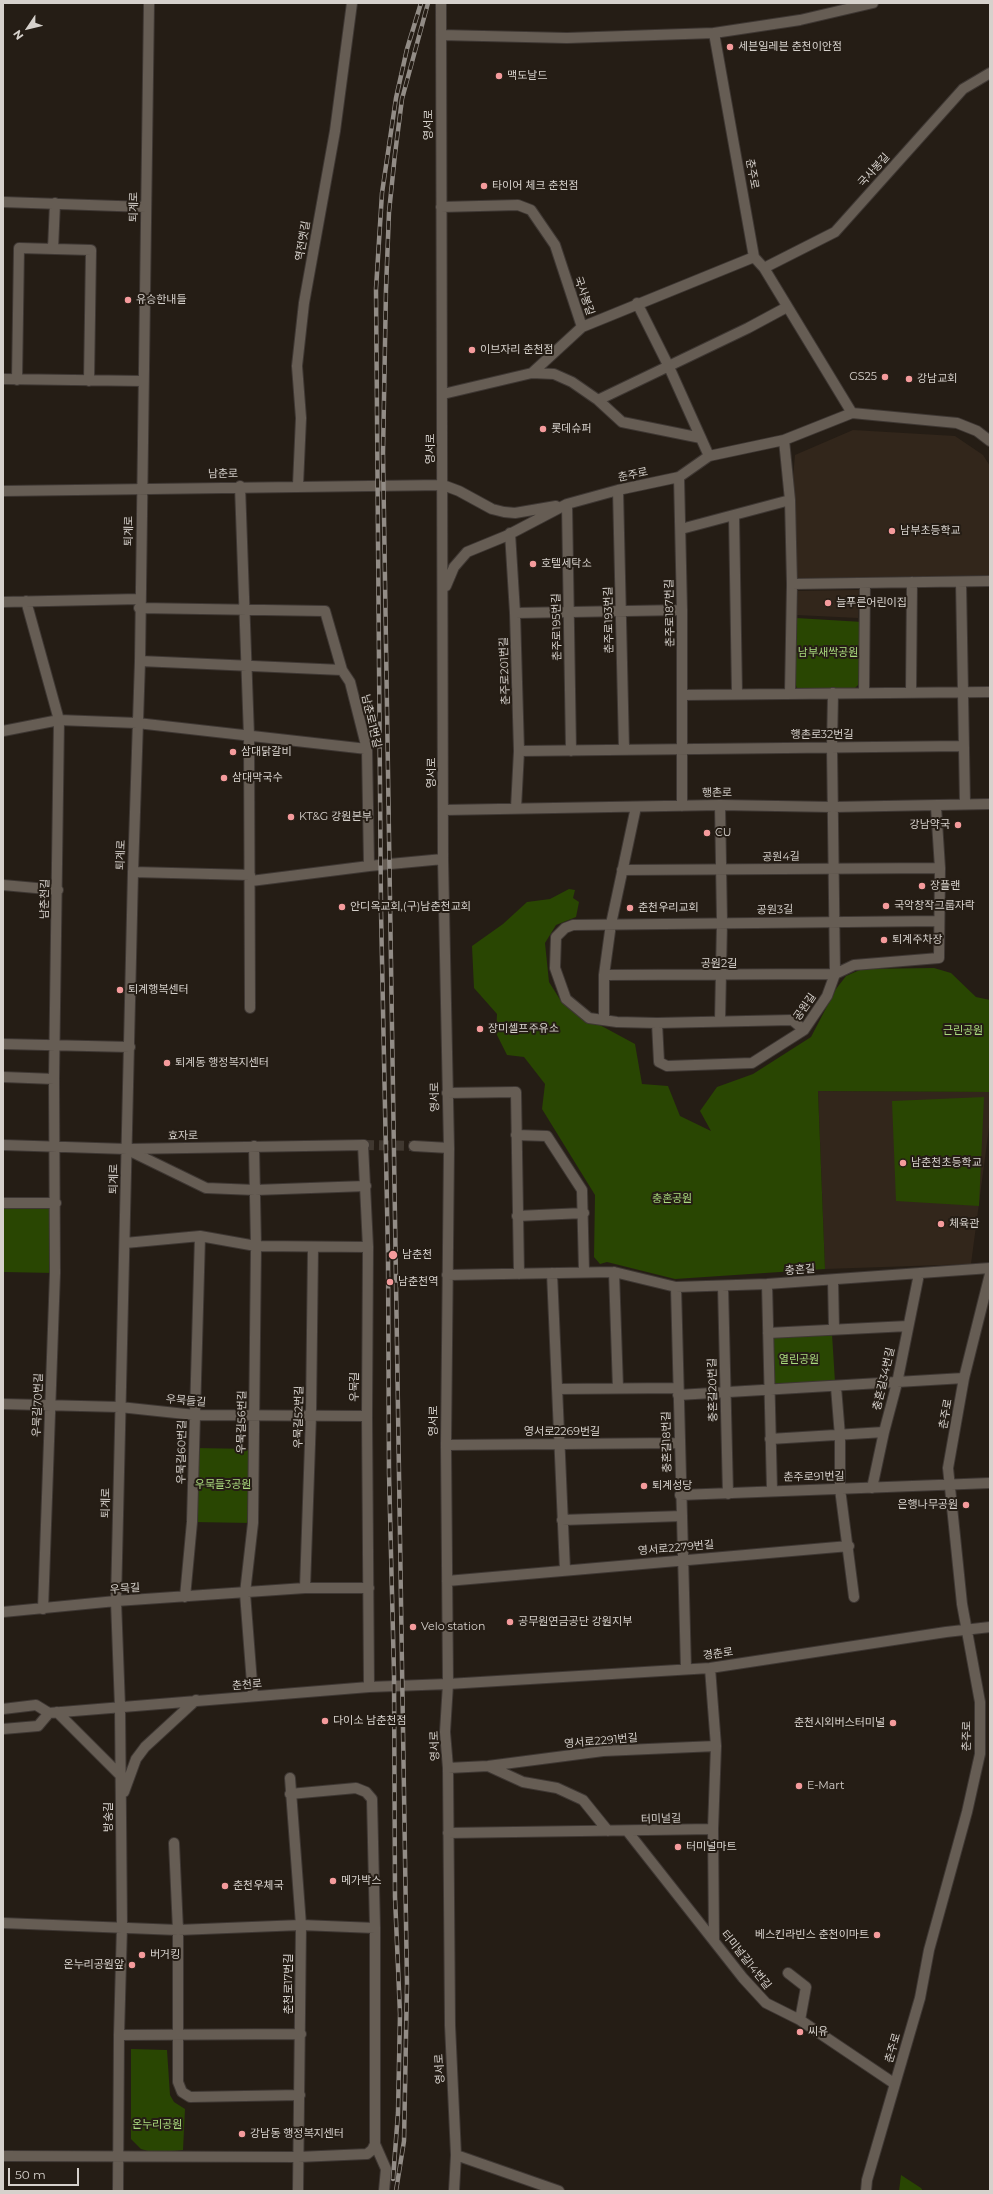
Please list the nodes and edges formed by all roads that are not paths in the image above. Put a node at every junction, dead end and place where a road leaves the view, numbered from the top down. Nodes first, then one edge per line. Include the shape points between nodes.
1 (149, 3) edge
2 (352, 3) edge
3 (441, 3) edge
4 (873, 3) edge
5 (714, 33) junction
6 (441, 35) junction
7 (990, 74) edge
8 (3, 202) edge
9 (55, 204) junction
10 (146, 206) junction
11 (442, 207) junction
12 (53, 249) junction
13 (754, 257) junction
14 (764, 268) junction
15 (637, 303) junction
16 (788, 307) junction
17 (582, 327) junction
18 (669, 367) junction
19 (532, 373) junction
20 (3, 379) edge
21 (17, 380) junction
22 (89, 381) junction
23 (143, 381) junction
24 (443, 394) junction
25 (598, 400) junction
26 (852, 412) junction
27 (701, 438) junction
28 (784, 440) junction
29 (990, 441) edge
30 (709, 456) junction
31 (679, 477) junction
32 (298, 485) junction
33 (443, 485) junction
34 (240, 486) junction
35 (142, 488) junction
36 (618, 490) junction
37 (3, 491) edge
38 (790, 500) junction
39 (568, 504) junction
40 (734, 515) junction
41 (681, 530) junction
42 (510, 533) junction
43 (990, 581) edge
44 (912, 582) junction
45 (962, 582) junction
46 (865, 583) junction
47 (792, 584) junction
48 (443, 596) junction
49 (26, 601) junction
50 (3, 602) edge
51 (139, 603) junction
52 (682, 610) junction
53 (244, 611) junction
54 (621, 611) junction
55 (515, 612) junction
56 (568, 612) junction
57 (140, 662) junction
58 (247, 665) junction
59 (342, 670) junction
60 (963, 691) junction
61 (911, 692) junction
62 (990, 692) edge
63 (790, 693) junction
64 (833, 693) junction
65 (864, 693) junction
66 (737, 694) junction
67 (682, 695) junction
68 (58, 720) junction
69 (137, 723) junction
70 (3, 731) edge
71 (249, 736) junction
72 (963, 746) junction
73 (832, 747) junction
74 (624, 748) junction
75 (681, 748) junction
76 (367, 749) junction
77 (519, 751) junction
78 (571, 751) junction
79 (965, 804) junction
80 (990, 804) edge
81 (720, 805) junction
82 (682, 806) junction
83 (636, 807) junction
84 (833, 807) junction
85 (936, 807) junction
86 (516, 808) junction
87 (444, 810) junction
88 (443, 859) junction
89 (369, 866) junction
90 (940, 868) junction
91 (833, 869) junction
92 (622, 870) junction
93 (720, 870) junction
94 (132, 872) junction
95 (250, 878) junction
96 (3, 885) edge
97 (58, 890) junction
98 (833, 921) junction
99 (938, 921) junction
100 (722, 922) junction
101 (611, 924) junction
102 (835, 974) junction
103 (604, 975) junction
104 (722, 976) junction
105 (250, 1008) dead end
106 (604, 1020) junction
107 (720, 1021) junction
108 (657, 1023) junction
109 (804, 1030) junction
110 (3, 1044) edge
111 (55, 1046) junction
112 (130, 1047) junction
113 (3, 1077) edge
114 (54, 1079) junction
115 (447, 1093) junction
116 (516, 1136) junction
117 (3, 1145) edge
118 (364, 1145) joint
119 (254, 1146) junction
120 (414, 1146) tunnel mouth
121 (54, 1147) junction
122 (449, 1148) junction
123 (127, 1149) junction
124 (366, 1186) junction
125 (255, 1190) junction
126 (56, 1202) junction
127 (3, 1203) edge
128 (584, 1213) junction
129 (518, 1216) junction
130 (200, 1236) junction
131 (125, 1243) junction
132 (256, 1246) junction
133 (314, 1247) junction
134 (368, 1247) junction
135 (990, 1268) edge
136 (584, 1271) junction
137 (614, 1272) junction
138 (552, 1273) junction
139 (519, 1274) junction
140 (919, 1274) junction
141 (990, 1274) edge
142 (447, 1275) junction
143 (833, 1280) junction
144 (767, 1284) junction
145 (723, 1286) junction
146 (676, 1287) junction
147 (908, 1326) junction
148 (834, 1329) junction
149 (768, 1333) junction
150 (964, 1378) junction
151 (897, 1382) junction
152 (836, 1387) junction
153 (618, 1388) junction
154 (556, 1389) junction
155 (770, 1390) junction
156 (678, 1392) junction
157 (726, 1394) junction
158 (3, 1404) edge
159 (50, 1405) junction
160 (120, 1407) junction
161 (195, 1415) junction
162 (311, 1415) junction
163 (254, 1416) junction
164 (366, 1416) junction
165 (884, 1432) junction
166 (840, 1436) junction
167 (770, 1439) junction
168 (679, 1443) junction
169 (558, 1444) junction
170 (446, 1445) junction
171 (990, 1482) edge
172 (949, 1483) junction
173 (872, 1488) junction
174 (840, 1489) junction
175 (772, 1490) junction
176 (728, 1494) junction
177 (680, 1495) junction
178 (682, 1516) junction
179 (562, 1520) junction
180 (849, 1546) junction
181 (682, 1560) junction
182 (565, 1570) junction
183 (447, 1581) junction
184 (305, 1588) junction
185 (369, 1588) junction
186 (245, 1594) junction
187 (854, 1596) dead end
188 (185, 1597) junction
189 (116, 1601) junction
190 (43, 1609) junction
191 (3, 1612) edge
192 (990, 1627) edge
193 (966, 1630) junction
194 (710, 1668) junction
195 (686, 1669) junction
196 (448, 1684) junction
197 (369, 1686) junction
198 (253, 1696) junction
199 (196, 1700) junction
200 (120, 1707) junction
201 (3, 1709) edge
202 (53, 1713) junction
203 (3, 1729) edge
204 (716, 1746) junction
205 (488, 1766) junction
206 (448, 1768) junction
207 (121, 1776) junction
208 (290, 1778) dead end
209 (290, 1794) junction
210 (121, 1802) junction
211 (713, 1829) junction
212 (608, 1831) junction
213 (628, 1832) junction
214 (448, 1834) junction
215 (174, 1843) dead end
216 (3, 1923) edge
217 (301, 1925) junction
218 (122, 1926) junction
219 (375, 1928) junction
220 (178, 1930) junction
221 (714, 1940) junction
222 (788, 1973) dead end
223 (800, 2020) junction
224 (178, 2034) junction
225 (301, 2034) junction
226 (118, 2035) junction
227 (895, 2084) junction
228 (300, 2095) junction
229 (375, 2144) junction
230 (456, 2155) junction
231 (3, 2156) edge
232 (118, 2156) junction
233 (298, 2157) junction
234 (118, 2191) edge
235 (298, 2191) edge
236 (384, 2191) edge
237 (454, 2191) edge
238 (559, 2191) edge
239 (866, 2191) edge

1 - 10 street, 퇴계로
2 - 32 street, 역전옛길 via 335,131 304,303 298,366 301,418
3 - 6 street, 영서로
4 - 5 street via 800,20
5 - 6 street via 567,38
5 - 13 street, 춘주로
6 - 11 street, 영서로
7 - 14 street, 국사봉길 via 963,89 835,232
8 - 9 street
9 - 10 street
9 - 12 street
10 - 23 street, 퇴계로
11 - 17 street, 국사봉길 via 518,205 531,210 555,245
11 - 24 street, 영서로
12 - 21 street via 19,248
12 - 22 street via 91,250
13 - 14 street
13 - 15 street, 국사봉길
14 - 16 street
15 - 17 street, 국사봉길
15 - 18 street
16 - 18 street
16 - 26 street
17 - 19 street
18 - 25 street
18 - 27 street
19 - 24 street
19 - 25 street via 554,374 572,382
20 - 21 street
21 - 22 street
22 - 23 street
23 - 35 street, 퇴계로
24 - 33 street, 영서로
25 - 27 street via 622,422
26 - 28 street, 춘주로
26 - 29 street, 춘주로 via 957,423 978,431
27 - 30 street
28 - 30 street, 춘주로
28 - 38 street
30 - 31 street, 춘주로
31 - 36 street, 춘주로
31 - 41 street, 춘주로187번길
32 - 33 street, 남춘로
32 - 34 street, 남춘로
33 - 39 street via 492,509 504,512 530,511
33 - 48 street, 영서로
34 - 35 street, 남춘로
34 - 53 street
35 - 37 street, 남춘로
35 - 51 street, 퇴계로
36 - 39 street, 춘주로
36 - 54 street, 춘주로193번길
38 - 40 street
38 - 47 street
39 - 42 street, 춘주로
39 - 56 street, 춘주로195번길
40 - 41 street
40 - 66 street
41 - 52 street, 춘주로187번길
42 - 48 street, 춘주로 via 467,552 449,576
42 - 55 street, 춘주로201번길
43 - 45 street
44 - 45 street
44 - 46 street
44 - 61 street
45 - 60 street
46 - 47 street
46 - 65 street
47 - 63 street
48 - 87 street, 영서로
49 - 50 street
49 - 51 street
49 - 68 street, 남춘천길
51 - 53 street
51 - 57 street, 퇴계로
52 - 54 street
52 - 67 street, 춘주로187번길
53 - 58 street
53 - 59 street, 남춘로1번길 via 325,611
54 - 56 street
54 - 74 street, 춘주로193번길
55 - 56 street
55 - 77 street, 춘주로201번길
56 - 78 street, 춘주로195번길
57 - 58 street
57 - 69 street, 퇴계로
58 - 59 street
58 - 71 street
59 - 76 street, 남춘로1번길 via 350,682
60 - 61 street
60 - 62 street
60 - 72 street
61 - 65 street
63 - 64 street
63 - 66 street
64 - 65 street
64 - 73 street
66 - 67 street
67 - 75 street, 춘주로187번길
68 - 69 street
68 - 70 street
68 - 97 street, 남춘천길
69 - 71 street
69 - 94 street, 퇴계로
71 - 76 street
71 - 95 street
72 - 73 street, 행촌로32번길
72 - 79 street
73 - 75 street, 행촌로32번길
73 - 84 street
74 - 75 street
74 - 78 street
75 - 82 street, 춘주로187번길
76 - 89 street, 남춘로1번길
77 - 78 street
77 - 86 street, 춘주로201번길
79 - 80 street, 행촌로
79 - 85 street, 행촌로
81 - 82 street, 행촌로
81 - 84 street, 행촌로
81 - 93 street
82 - 83 street, 행촌로
83 - 86 street, 행촌로
83 - 92 street
84 - 85 street, 행촌로
84 - 91 street
85 - 90 street
86 - 87 street, 행촌로
87 - 88 street, 영서로
88 - 89 street
88 - 115 street, 영서로
89 - 95 street
90 - 91 street, 공원4길
90 - 99 street
91 - 93 street, 공원4길
91 - 98 street
92 - 93 street, 공원4길
92 - 101 street
93 - 100 street
94 - 95 street
94 - 112 street, 퇴계로
95 - 105 street
96 - 97 street
97 - 111 street, 남춘천길
98 - 99 street, 공원3길
98 - 100 street, 공원3길
98 - 102 street
99 - 102 street via 939,958 854,964
100 - 101 street, 공원3길
100 - 104 street
101 - 103 street
101 - 106 street, 공원3길 via 573,925 565,928 556,937 555,968 566,999 590,1018
102 - 104 street, 공원2길
102 - 109 street, 공원길 via 827,996
103 - 104 street, 공원2길
103 - 106 street
104 - 107 street
106 - 108 street
107 - 108 street
107 - 109 street via 792,1020
108 - 109 street, 공원길 via 659,1062 667,1066 752,1064
110 - 111 street
111 - 112 street
111 - 114 street, 남춘천길
112 - 123 street, 퇴계로
113 - 114 street
114 - 121 street, 남춘천길
115 - 116 street via 516,1092
115 - 122 street, 영서로
116 - 128 street via 547,1136 582,1190
116 - 129 street
117 - 121 street, 효자로
118 - 119 street, 효자로
118 - 124 street, 우묵길
119 - 123 street, 효자로
119 - 125 street, 우묵길56번길
120 - 122 street
121 - 123 street, 효자로
121 - 126 street, 우묵길70번길
122 - 142 street, 영서로
123 - 125 street via 206,1188
123 - 131 street, 퇴계로
124 - 125 street
124 - 134 street, 우묵길
125 - 132 street, 우묵길56번길
126 - 127 street
126 - 159 street, 우묵길70번길
128 - 129 street
128 - 136 street
129 - 139 street
130 - 131 street
130 - 132 street
130 - 161 street, 우묵길60번길
131 - 160 street, 퇴계로
132 - 133 street
132 - 163 street, 우묵길56번길
133 - 134 street
133 - 162 street, 우묵길52번길
134 - 164 street, 우묵길
135 - 140 street, 충혼길
136 - 137 street, 충혼길
136 - 138 street, 충혼길
137 - 146 street, 충혼길
137 - 153 street
138 - 139 street, 충혼길
138 - 154 street
139 - 142 street, 충혼길
140 - 143 street, 충혼길
140 - 147 street, 충혼길34번길
141 - 150 street, 춘주로
142 - 170 street, 영서로
143 - 144 street, 충혼길
143 - 148 street
144 - 145 street, 충혼길
144 - 149 street
145 - 146 street, 충혼길
145 - 157 street, 충혼길20번길
146 - 156 street, 충혼길18번길
147 - 148 street
147 - 151 street, 충혼길34번길
148 - 149 street
149 - 155 street
150 - 151 street
150 - 172 street, 춘주로 via 948,1468
151 - 152 street
151 - 165 street, 충혼길34번길
152 - 155 street
152 - 166 street
153 - 154 street
153 - 156 street
154 - 169 street
155 - 157 street
155 - 167 street
156 - 157 street
156 - 168 street, 충혼길18번길
157 - 176 street, 충혼길20번길
158 - 159 street, 우묵들길
159 - 160 street, 우묵들길
159 - 190 street, 우묵길70번길
160 - 161 street, 우묵들길
160 - 189 street, 퇴계로
161 - 163 street, 우묵들길
161 - 188 street, 우묵길60번길 via 192,1522
162 - 163 street, 우묵들길
162 - 164 street, 우묵들길
162 - 184 street, 우묵길52번길
163 - 186 street, 우묵길56번길 via 253,1523
164 - 185 street, 우묵길
165 - 166 street
165 - 173 street, 충혼길34번길
166 - 167 street
166 - 174 street
167 - 175 street
168 - 169 street, 영서로2269번길
168 - 177 street, 충혼길18번길
169 - 170 street, 영서로2269번길
169 - 179 street
170 - 183 street, 영서로
171 - 172 street, 춘주로91번길
172 - 173 street, 춘주로91번길
172 - 193 street, 춘주로
173 - 174 street, 춘주로91번길
174 - 175 street, 춘주로91번길
174 - 180 street
175 - 176 street, 춘주로91번길
176 - 177 street, 춘주로91번길
177 - 178 street, 충혼길18번길
178 - 179 street
178 - 181 street, 충혼길18번길
179 - 182 street
180 - 181 street, 영서로2279번길
180 - 187 street
181 - 182 street, 영서로2279번길
181 - 195 street, 충혼길18번길
182 - 183 street, 영서로2279번길
183 - 196 street, 영서로
184 - 185 street, 우묵길
184 - 186 street, 우묵길
185 - 197 street, 우묵길
186 - 188 street, 우묵길
186 - 198 street, 우묵길56번길
188 - 189 street, 우묵길
189 - 190 street, 우묵길
189 - 200 street, 퇴계로
190 - 191 street, 우묵길
192 - 193 street, 경춘로
193 - 194 street, 경춘로
193 - 227 street, 춘주로 via 979,1695 980,1754 920,1998
194 - 195 street, 경춘로
194 - 204 street
195 - 196 street, 경춘로
196 - 197 street, 춘천로
196 - 206 street, 영서로 via 445,1732
197 - 198 street, 춘천로
198 - 199 street, 춘천로
199 - 200 street, 춘천로
199 - 210 street via 136,1758
200 - 202 street, 춘천로
200 - 207 street, 방송길
201 - 202 street, 춘천로 via 36,1705
202 - 203 street via 38,1726
202 - 207 street
204 - 205 street, 영서로2291번길 via 602,1751
204 - 211 street
205 - 206 street, 영서로2291번길
205 - 212 street, 영서로2291번길 via 523,1782 557,1788 583,1800
206 - 214 street, 영서로
207 - 210 street, 방송길
208 - 209 street, 춘천로17번길
209 - 217 street, 춘천로17번길
209 - 219 street via 356,1788 366,1792 372,1799
210 - 218 street, 방송길
211 - 213 street, 터미널길
211 - 221 street
212 - 213 street, 터미널길
212 - 214 street, 터미널길
213 - 221 street, 터미널길14번길
214 - 230 street, 영서로 via 450,2025
215 - 220 street
216 - 218 street
217 - 219 street
217 - 220 street
217 - 225 street, 춘천로17번길
218 - 220 street
218 - 226 street, 방송길
219 - 229 street
220 - 224 street
221 - 223 street, 터미널길14번길 via 766,2003
222 - 223 street via 806,1987
223 - 227 street, 터미널길14번길
224 - 225 street
224 - 226 street
224 - 228 street via 178,2082 182,2092 190,2097
225 - 228 street, 춘천로17번길
226 - 232 street, 방송길
227 - 239 street, 춘주로 via 866,2180
228 - 233 street, 춘천로17번길
229 - 233 street via 367,2154
229 - 236 street via 386,2169
230 - 237 street, 영서로
230 - 238 street
231 - 232 street
232 - 233 street
232 - 234 street, 방송길
233 - 235 street, 춘천로17번길

